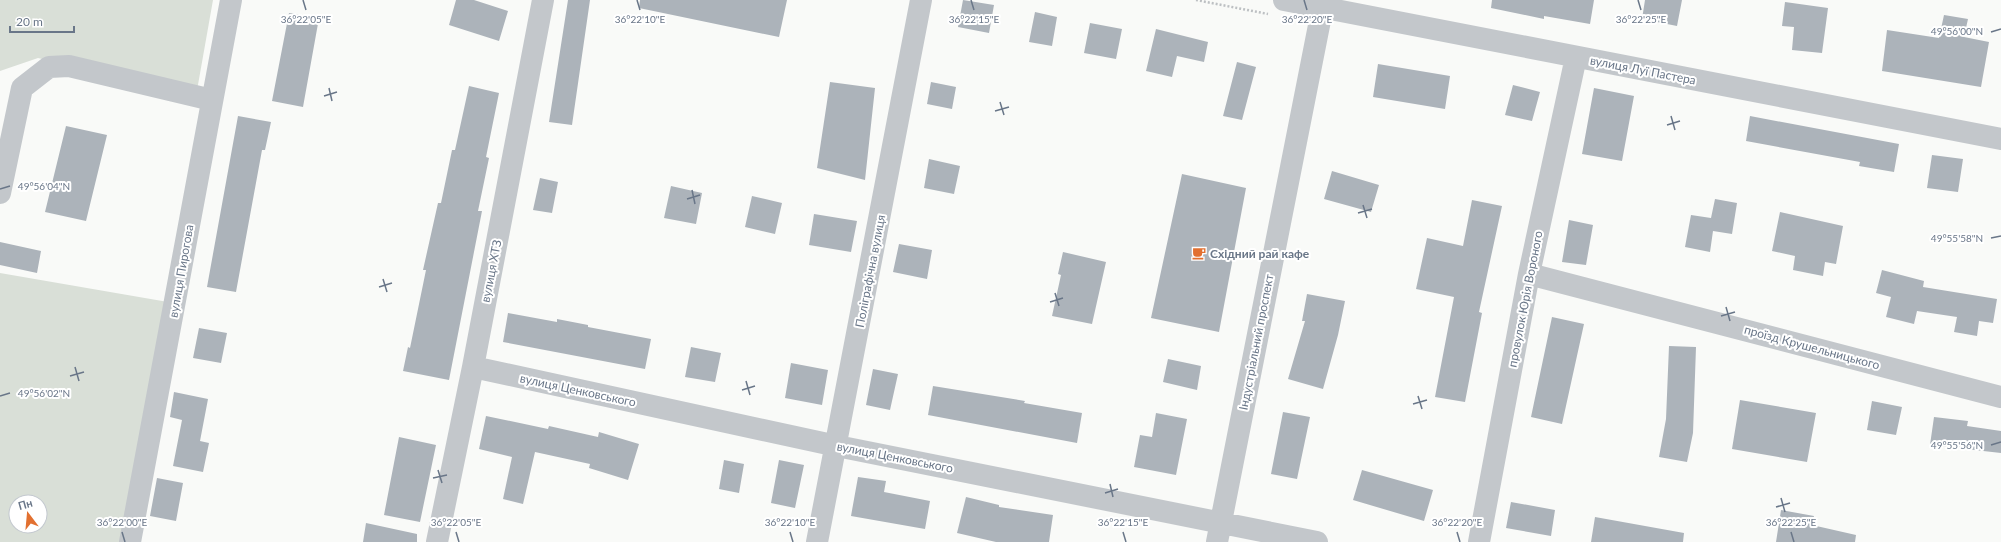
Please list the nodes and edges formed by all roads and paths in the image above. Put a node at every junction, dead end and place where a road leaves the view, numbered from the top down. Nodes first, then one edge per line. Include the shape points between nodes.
1 (231, 0) edge
2 (543, 0) edge
3 (921, 0) edge
4 (1284, 0) edge
5 (1323, 4) edge
6 (1576, 57) junction
7 (212, 100) junction
8 (2001, 139) edge
9 (0, 193) edge
10 (1529, 274) junction
11 (473, 368) junction
12 (2001, 397) edge
13 (837, 446) junction
14 (1219, 533) edge
15 (130, 542) edge
16 (437, 542) edge
17 (817, 542) edge
18 (1317, 542) edge
19 (1479, 542) edge

1 - 7 street, вулиця Пирогова
2 - 11 street, вулиця ХТЗ
3 - 13 street, Поліграфічна вулиця
4 - 5 street, вулиця Луї Пастера
5 - 6 street, вулиця Луї Пастера
5 - 14 street, Індустріальний проспект
6 - 8 street, вулиця Луї Пастера
6 - 10 street, провулок Юрія Вороного
7 - 9 street via 69,66 49,67 22,88
7 - 15 street, вулиця Пирогова
10 - 12 street, проїзд Крушельницького
10 - 19 street, провулок Юрія Вороного
11 - 13 street, вулиця Ценковського
11 - 16 street, вулиця ХТЗ
13 - 14 street, вулиця Ценковського
13 - 17 street, Поліграфічна вулиця
14 - 18 street, вулиця Ценковського

